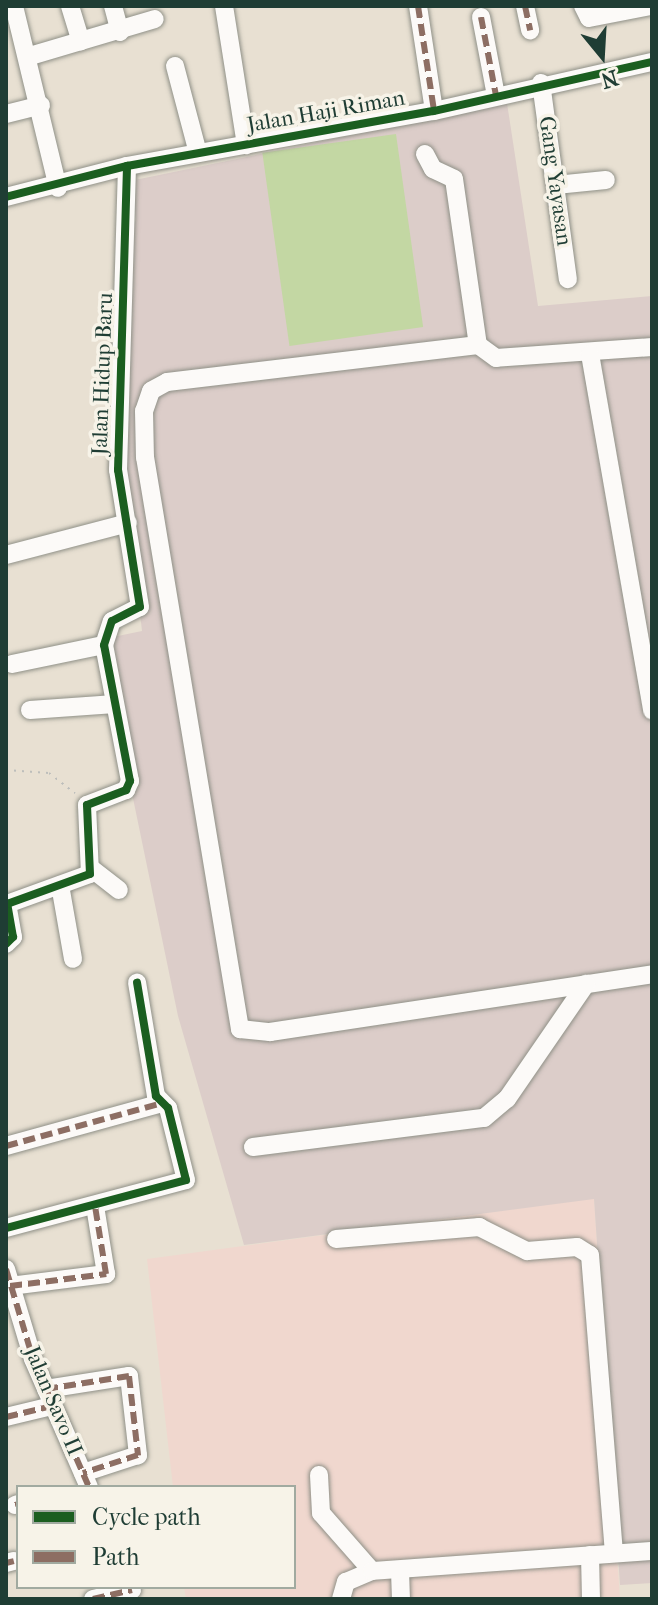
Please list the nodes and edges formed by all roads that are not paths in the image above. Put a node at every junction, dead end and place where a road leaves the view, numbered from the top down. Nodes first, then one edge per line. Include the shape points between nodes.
1 (14, 6) edge
2 (70, 6) edge
3 (113, 6) edge
4 (224, 6) edge
5 (418, 6) edge
6 (525, 6) edge
7 (583, 6) edge
8 (651, 6) edge
9 (608, 10) edge
10 (481, 17) dead end
11 (155, 19) dead end
12 (530, 30) dead end
13 (120, 32) junction
14 (81, 41) junction
15 (30, 56) junction
16 (652, 62) edge
17 (175, 66) dead end
18 (541, 83) junction
19 (496, 96) junction
20 (41, 105) junction
21 (434, 111) junction
22 (6, 114) edge
23 (246, 145) junction
24 (198, 153) junction
25 (425, 154) dead end
26 (127, 166) junction
27 (606, 180) dead end
28 (556, 185) junction
29 (58, 188) junction
30 (6, 197) edge
31 (568, 279) dead end
32 (478, 345) junction
33 (652, 347) edge
34 (590, 354) junction
35 (128, 523) junction
36 (6, 555) edge
37 (646, 626) edge
38 (104, 645) junction
39 (12, 664) dead end
40 (115, 704) junction
41 (30, 710) dead end
42 (652, 711) edge
43 (92, 869) junction
44 (60, 885) junction
45 (119, 890) dead end
46 (6, 901) edge
47 (13, 949) edge
48 (73, 959) dead end
49 (652, 974) edge
50 (137, 983) dead end
51 (586, 984) junction
52 (159, 1104) junction
53 (6, 1146) edge
54 (253, 1147) dead end
55 (95, 1206) junction
56 (6, 1228) edge
57 (336, 1239) dead end
58 (8, 1277) edge
59 (49, 1397) junction
60 (6, 1417) edge
61 (319, 1475) dead end
62 (86, 1480) edge
63 (652, 1551) edge
64 (614, 1553) junction
65 (590, 1555) junction
66 (372, 1571) junction
67 (400, 1571) junction
68 (133, 1592) edge
69 (93, 1599) edge
70 (341, 1599) edge
71 (401, 1599) edge
72 (591, 1599) edge

1 - 15 street
2 - 14 street
3 - 13 street
4 - 23 street
5 - 21 street
6 - 12 street
7 - 9 street via 589,18
8 - 9 street
10 - 19 street
11 - 13 street
13 - 14 street
14 - 15 street
15 - 20 street
16 - 18 street, Jalan Haji Riman
17 - 24 street
18 - 19 street, Jalan Haji Riman
18 - 28 street, Gang Yayasan
19 - 21 street, Jalan Haji Riman
20 - 22 street
20 - 29 street
21 - 23 street, Jalan Haji Riman
23 - 24 street, Jalan Haji Riman
24 - 26 street, Jalan Haji Riman
25 - 32 street via 433,169 454,179
26 - 29 street, Jalan Haji Riman
26 - 35 street, Jalan Hidup Baru via 117,450
27 - 28 street
28 - 31 street, Gang Yayasan
29 - 30 street, Jalan Haji Riman
32 - 34 street via 496,358
32 - 51 street via 167,382 146,400 145,457 235,1020 249,1033 270,1032
33 - 34 street
34 - 37 street
35 - 36 street
35 - 38 street, Jalan Hidup Baru via 140,610 112,621
37 - 42 street
38 - 39 street
38 - 40 street
40 - 41 street
40 - 43 street via 130,781 126,790 87,805
43 - 44 street
43 - 45 street
44 - 46 street
44 - 48 street
46 - 47 street
49 - 51 street
50 - 52 street
51 - 54 street via 507,1099 484,1118
52 - 53 street
52 - 55 street via 168,1108 186,1180
55 - 56 street
55 - 58 street via 106,1274
57 - 64 street via 479,1227 527,1251 577,1247 590,1255
58 - 59 street, Jalan Savo II
59 - 60 street
59 - 62 street, Jalan Savo II
59 - 62 street via 129,1376 138,1455
61 - 66 street via 321,1513
63 - 64 street
64 - 65 street
65 - 67 street
65 - 72 street
66 - 67 street
66 - 70 street via 346,1582
67 - 71 street
68 - 69 street

